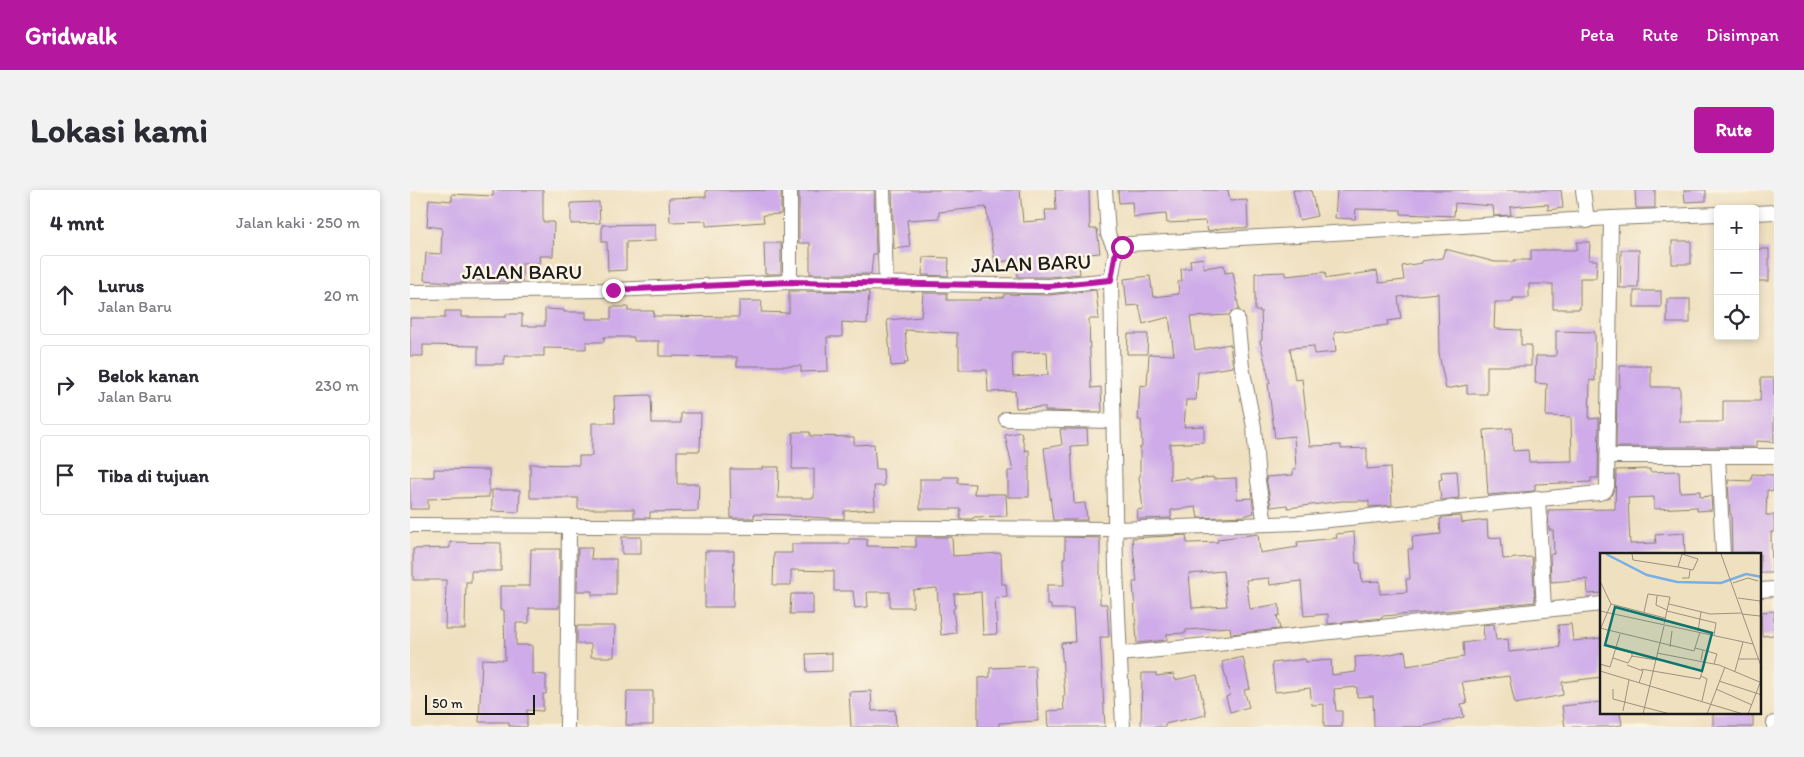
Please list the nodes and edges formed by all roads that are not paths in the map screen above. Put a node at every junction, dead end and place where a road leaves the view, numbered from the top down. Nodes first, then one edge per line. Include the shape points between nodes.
1 (790, 190) edge
2 (883, 190) edge
3 (1105, 190) edge
4 (1583, 190) edge
5 (1774, 212) edge
6 (1759, 213) edge
7 (1714, 214) edge
8 (1611, 218) junction
9 (1587, 221) junction
10 (1116, 251) junction
11 (1111, 280) junction
12 (790, 282) junction
13 (886, 283) junction
14 (410, 292) edge
15 (1237, 318) dead end
16 (1006, 419) dead end
17 (1113, 421) junction
18 (1608, 456) junction
19 (1718, 456) junction
20 (1774, 456) edge
21 (1538, 498) junction
22 (1265, 524) junction
23 (410, 525) edge
24 (569, 526) junction
25 (1115, 530) junction
26 (1723, 553) edge
27 (1600, 604) edge
28 (1544, 609) junction
29 (1120, 654) junction
30 (1774, 722) edge
31 (567, 727) edge
32 (1123, 727) edge
33 (1774, 727) edge

1 - 12 street
2 - 13 street
3 - 10 street via 1108,234
4 - 9 street
5 - 6 street
7 - 8 street, JALAN BARU
8 - 9 street, JALAN BARU
8 - 18 street
9 - 10 street, JALAN BARU via 1145,243 1130,244
10 - 11 street, JALAN BARU
11 - 13 street, JALAN BARU via 1049,286
11 - 17 street
12 - 13 street, JALAN BARU
12 - 14 street, JALAN BARU via 613,290
15 - 22 street
16 - 17 street
17 - 25 street
18 - 19 street
18 - 21 street via 1605,491
19 - 20 street
19 - 26 street
21 - 22 street via 1299,524
21 - 28 street
22 - 25 street
23 - 24 street
24 - 25 street
24 - 31 street
25 - 29 street
27 - 28 street
28 - 29 street
29 - 32 street
30 - 33 street

